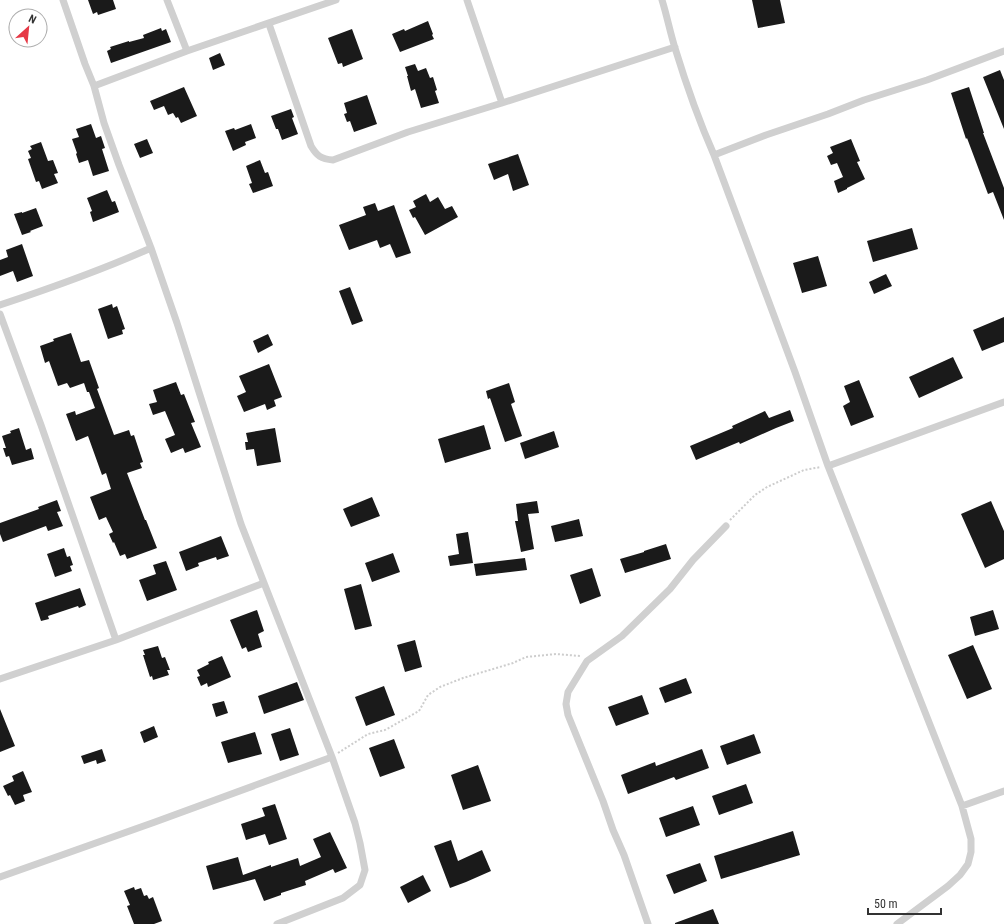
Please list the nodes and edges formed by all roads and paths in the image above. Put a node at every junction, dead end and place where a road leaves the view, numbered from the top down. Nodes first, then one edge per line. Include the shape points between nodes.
1 (63, 0) edge
2 (167, 0) edge
3 (336, 0) edge
4 (467, 0) edge
5 (662, 0) edge
6 (269, 24) junction
7 (675, 47) junction
8 (1004, 51) edge
9 (187, 52) junction
10 (94, 86) junction
11 (502, 103) junction
12 (714, 156) junction
13 (150, 248) junction
14 (0, 305) edge
15 (0, 314) edge
16 (1004, 402) edge
17 (828, 466) junction
18 (726, 526) joint
19 (264, 583) junction
20 (116, 640) junction
21 (594, 657) junction
22 (0, 679) edge
23 (332, 757) junction
24 (1004, 791) edge
25 (962, 806) junction
26 (0, 877) edge
27 (277, 924) edge
28 (648, 924) edge
29 (897, 924) edge

1 - 10 street
2 - 9 street
3 - 6 street
4 - 11 street
5 - 7 street
6 - 9 street
6 - 11 street via 311,146 320,158 333,160 408,132
7 - 11 street
7 - 12 street
8 - 12 street via 766,135
9 - 10 street
10 - 13 street via 104,123
12 - 17 street
13 - 14 street via 99,270
13 - 19 street via 177,323 241,524
15 - 20 street
16 - 17 street
17 - 18 path via 804,470 767,487 755,495
17 - 25 street
18 - 21 street via 693,560 670,589 622,636
19 - 20 street
19 - 23 street
20 - 22 street
21 - 23 path via 556,654 526,658 451,682 428,695 418,710 386,730 368,734
21 - 28 street via 587,661 568,692 567,710
23 - 26 street
23 - 27 street via 355,822 365,870 360,885 343,898
24 - 25 street
25 - 29 street via 971,839 968,864 948,886

